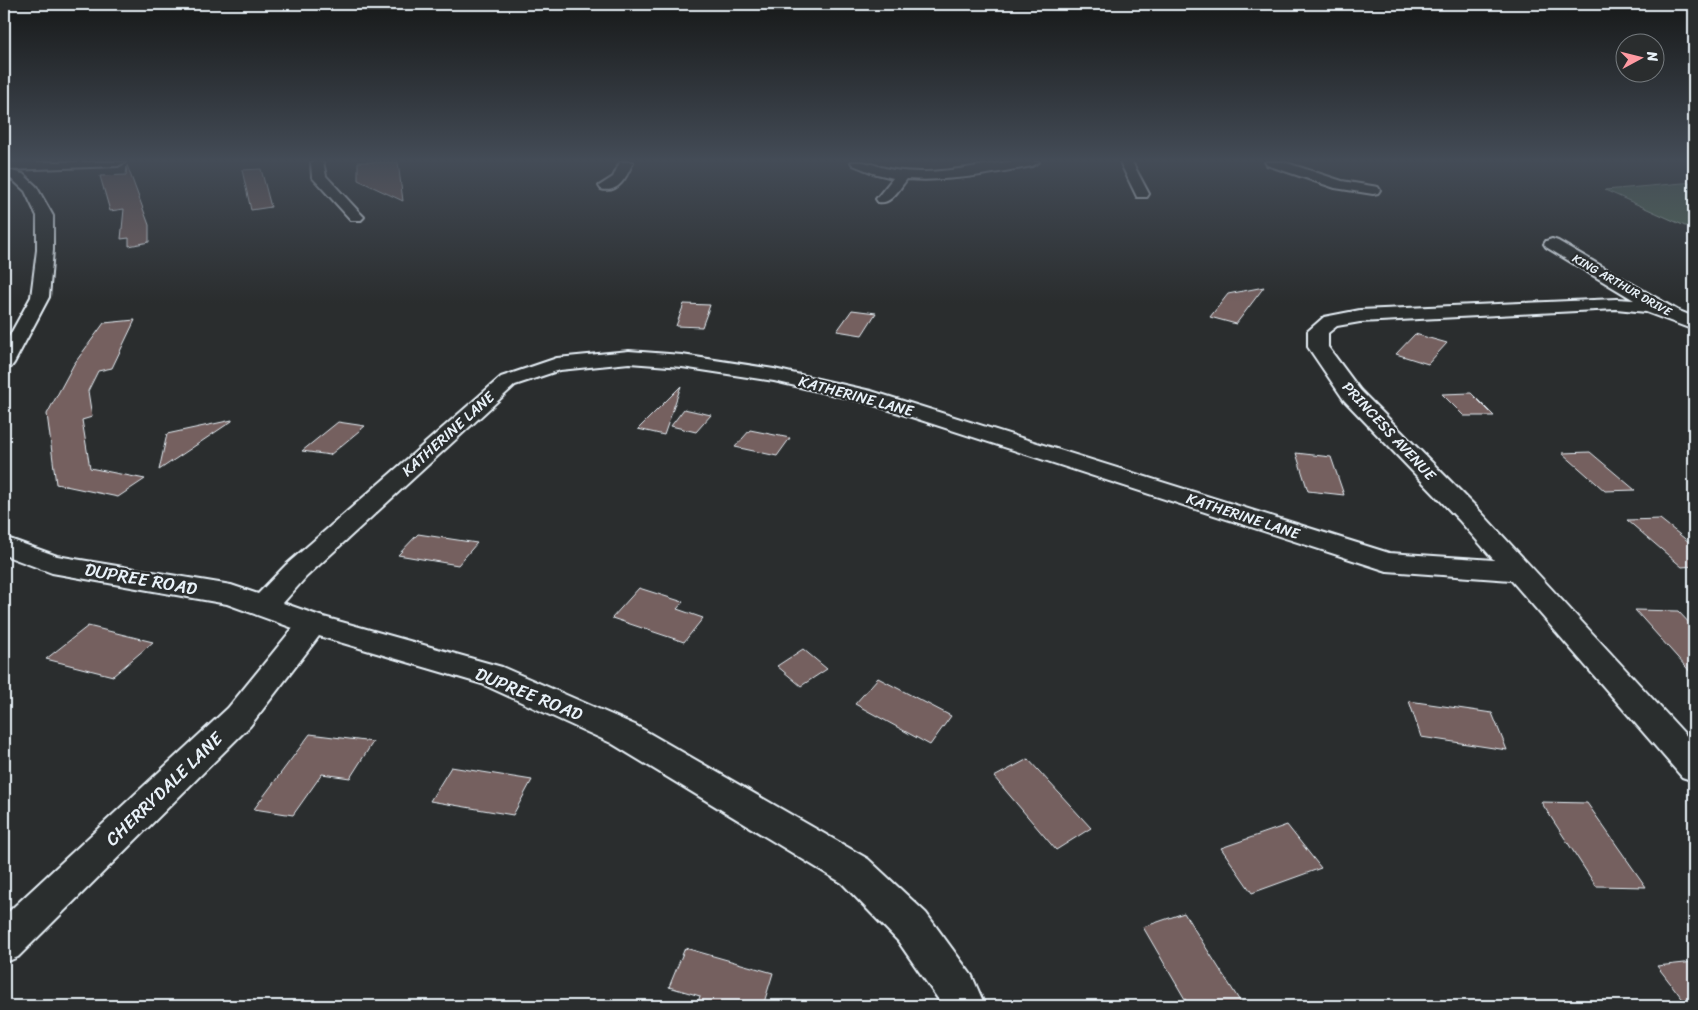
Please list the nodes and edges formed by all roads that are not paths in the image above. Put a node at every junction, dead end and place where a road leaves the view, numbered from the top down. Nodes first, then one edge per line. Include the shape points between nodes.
1 (41, 209) edge
2 (349, 209) edge
3 (356, 217) dead end
4 (1552, 244) dead end
5 (1670, 314) junction
6 (1694, 324) edge
7 (4, 363) edge
8 (4, 546) edge
9 (1518, 571) junction
10 (263, 606) junction
11 (312, 624) junction
12 (1694, 767) edge
13 (4, 943) edge
14 (964, 1006) edge

1 - 7 street via 45,216 45,250 40,297
2 - 3 street
4 - 5 street, KING ARTHUR DRIVE
5 - 6 street, KING ARTHUR DRIVE
5 - 9 street, PRINCESS AVENUE via 1648,307 1606,304 1360,316 1331,321 1318,330 1318,347 1352,395 1468,514
8 - 10 street, DUPREE ROAD via 52,564 231,595
9 - 10 street, KATHERINE LANE via 1387,562 871,397 774,375 682,361 629,357 557,364 508,381 296,571
9 - 12 street, PRINCESS AVENUE
10 - 11 street, DUPREE ROAD
11 - 13 street, CHERRYDALE LANE via 239,717
11 - 14 street, DUPREE ROAD via 490,675 632,739 855,871 912,927

